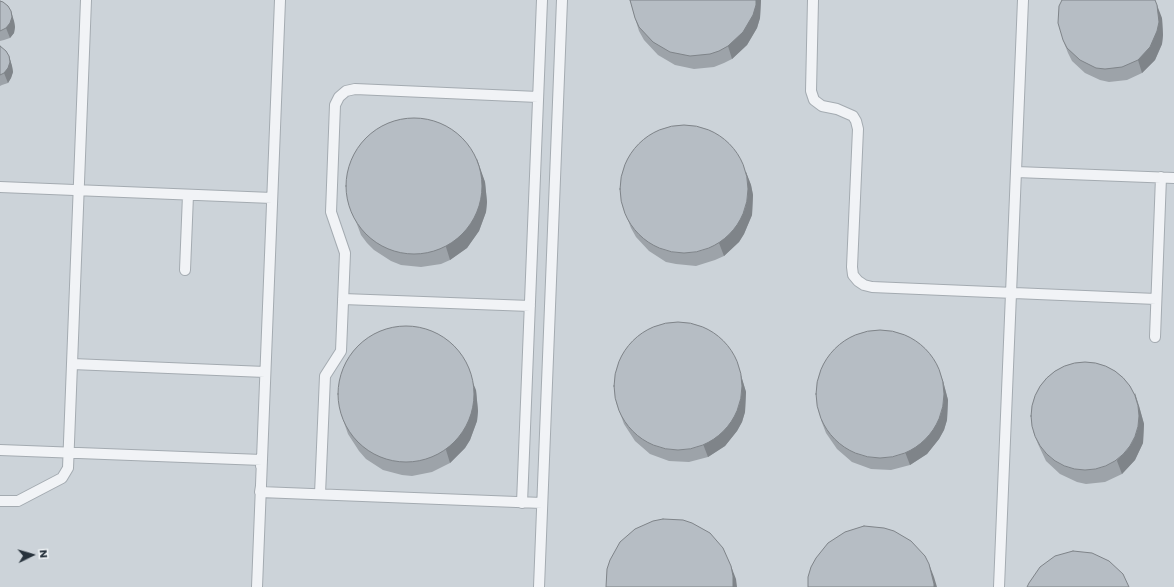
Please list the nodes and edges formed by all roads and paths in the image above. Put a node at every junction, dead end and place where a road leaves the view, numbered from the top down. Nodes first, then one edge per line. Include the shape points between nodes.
1 (86, 0) edge
2 (280, 0) edge
3 (542, 0) edge
4 (562, 0) edge
5 (813, 0) edge
6 (1022, 0) edge
7 (538, 97) junction
8 (1016, 172) junction
9 (1161, 177) junction
10 (1174, 178) edge
11 (0, 188) edge
12 (79, 191) junction
13 (188, 195) junction
14 (272, 198) junction
15 (185, 270) dead end
16 (1011, 293) junction
17 (343, 299) junction
18 (1156, 299) junction
19 (530, 306) junction
20 (1155, 337) dead end
21 (72, 364) junction
22 (265, 372) junction
23 (0, 450) edge
24 (68, 453) junction
25 (320, 494) junction
26 (0, 501) edge
27 (522, 503) junction
28 (542, 504) junction
29 (257, 587) edge
30 (539, 587) edge
31 (999, 587) edge

1 - 12 lane
2 - 14 lane
3 - 7 lane
4 - 28 lane
5 - 16 lane via 811,91 814,100 822,106 853,116 858,128 853,276 858,282 872,287
6 - 8 lane
7 - 17 lane via 355,89 346,91 339,97 335,105 331,212 345,253
7 - 19 lane
8 - 9 lane
8 - 16 lane
9 - 10 lane
9 - 18 lane
11 - 12 lane
12 - 13 lane
12 - 21 lane
13 - 14 lane
13 - 15 lane
14 - 22 lane
16 - 18 lane
16 - 31 lane
17 - 19 lane
17 - 25 lane via 342,351 325,376
18 - 20 lane
19 - 27 lane
21 - 22 lane
21 - 24 lane
22 - 29 lane
23 - 24 lane
24 - 25 lane via 262,460 260,492
24 - 26 lane via 68,468 62,478 18,501
25 - 27 lane
27 - 28 lane
28 - 30 lane

